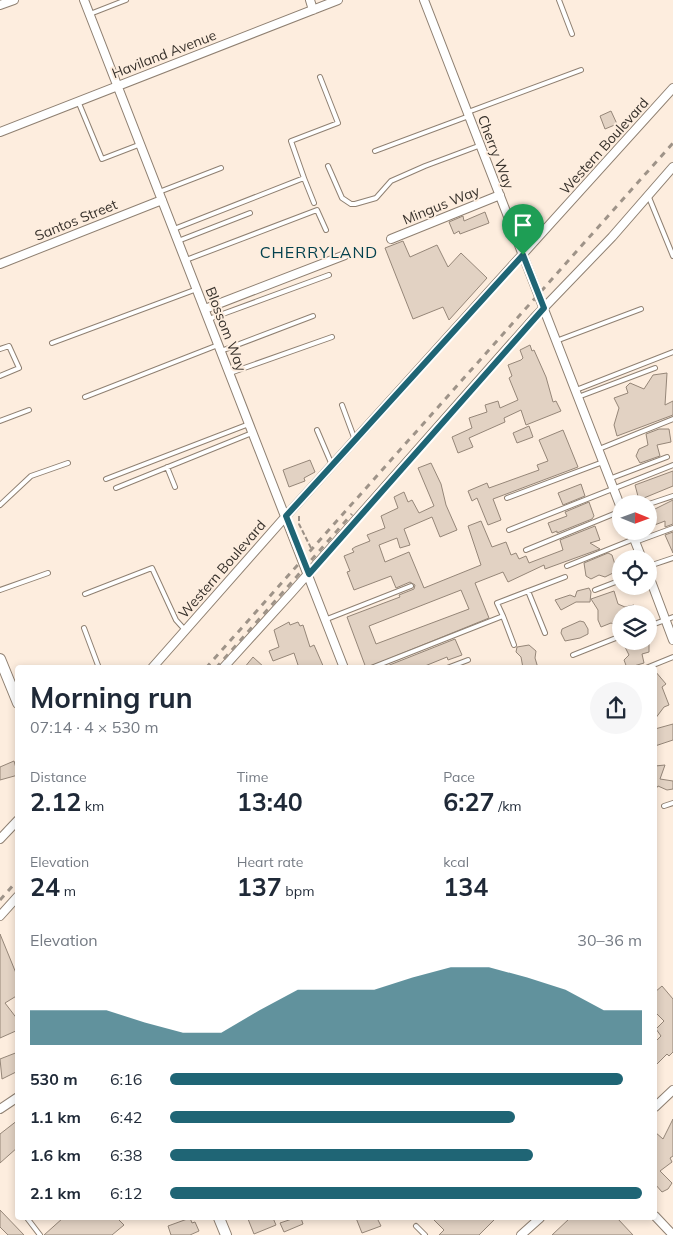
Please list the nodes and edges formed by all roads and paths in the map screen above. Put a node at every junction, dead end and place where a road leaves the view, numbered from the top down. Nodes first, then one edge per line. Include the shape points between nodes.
1 (14, 0) edge
2 (84, 0) edge
3 (126, 0) edge
4 (310, 0) edge
5 (338, 0) edge
6 (424, 0) edge
7 (558, 0) edge
8 (0, 6) edge
9 (313, 10) junction
10 (90, 14) junction
11 (572, 34) dead end
12 (581, 70) dead end
13 (320, 77) dead end
14 (118, 85) junction
15 (673, 88) edge
16 (78, 101) junction
17 (468, 114) junction
18 (0, 132) edge
19 (141, 144) junction
20 (481, 146) junction
21 (374, 151) dead end
22 (328, 166) dead end
23 (673, 167) edge
24 (221, 168) dead end
25 (304, 178) junction
26 (159, 192) junction
27 (500, 195) junction
28 (648, 195) junction
29 (162, 200) junction
30 (314, 204) dead end
31 (250, 213) dead end
32 (174, 229) junction
33 (326, 230) dead end
34 (391, 239) dead end
35 (178, 241) junction
36 (345, 255) dead end
37 (523, 255) junction
38 (673, 256) edge
39 (186, 260) junction
40 (0, 264) edge
41 (329, 275) dead end
42 (197, 289) junction
43 (544, 308) junction
44 (205, 309) junction
45 (641, 309) dead end
46 (313, 316) dead end
47 (209, 319) junction
48 (332, 336) dead end
49 (556, 341) junction
50 (52, 343) dead end
51 (220, 348) junction
52 (0, 350) edge
53 (673, 352) edge
54 (655, 368) dead end
55 (230, 373) junction
56 (0, 376) edge
57 (577, 394) junction
58 (85, 396) dead end
59 (342, 405) dead end
60 (29, 410) dead end
61 (673, 419) edge
62 (0, 421) edge
63 (250, 423) junction
64 (317, 430) dead end
65 (253, 433) junction
66 (355, 440) junction
67 (598, 450) junction
68 (667, 457) dead end
69 (603, 462) junction
70 (68, 463) dead end
71 (673, 464) edge
72 (332, 465) junction
73 (168, 467) junction
74 (106, 479) dead end
75 (609, 479) junction
76 (175, 487) dead end
77 (116, 488) dead end
78 (613, 488) junction
79 (616, 495) edge
80 (673, 496) edge
81 (508, 498) dead end
82 (658, 501) edge
83 (0, 504) edge
84 (612, 514) edge
85 (299, 515) dead end
86 (286, 516) junction
87 (673, 528) edge
88 (509, 530) dead end
89 (658, 531) edge
90 (626, 540) edge
91 (311, 548) dead end
92 (526, 550) dead end
93 (673, 558) edge
94 (657, 563) edge
95 (567, 566) dead end
96 (48, 572) dead end
97 (309, 574) junction
98 (565, 577) dead end
99 (612, 583) edge
100 (411, 586) dead end
101 (0, 590) edge
102 (595, 590) dead end
103 (528, 591) junction
104 (657, 593) edge
105 (85, 594) dead end
106 (502, 616) junction
107 (669, 618) edge
108 (327, 619) junction
109 (657, 623) edge
110 (84, 628) dead end
111 (185, 630) junction
112 (544, 633) dead end
113 (673, 638) edge
114 (612, 640) edge
115 (514, 645) dead end
116 (573, 655) dead end
117 (673, 657) edge
118 (0, 659) edge
119 (468, 660) dead end
120 (98, 665) edge
121 (155, 665) edge
122 (226, 665) edge
123 (343, 665) edge
124 (379, 665) edge
125 (455, 665) edge
126 (653, 665) edge
127 (15, 696) edge
128 (673, 803) edge
129 (664, 806) dead end
130 (15, 823) edge
131 (0, 839) edge
132 (15, 899) edge
133 (0, 916) edge
134 (673, 1090) edge
135 (15, 1099) edge
136 (657, 1105) edge
137 (0, 1109) edge
138 (657, 1218) edge
139 (29, 1220) edge
140 (220, 1220) edge
141 (538, 1220) edge
142 (416, 1226) dead end
143 (40, 1235) edge
144 (226, 1235) edge
145 (425, 1235) edge
146 (521, 1235) edge
147 (673, 1235) edge

1 - 8 street
2 - 10 street, Blossom Way
3 - 10 lane
4 - 9 street
5 - 9 street, Haviland Avenue
6 - 17 street, Cherry Way
7 - 11 lane
9 - 14 street, Haviland Avenue
10 - 14 street, Blossom Way
12 - 17 lane
13 - 25 lane via 338,123 291,141
14 - 16 street, Haviland Avenue
14 - 19 street, Blossom Way
15 - 37 street, Western Boulevard
16 - 18 street, Haviland Avenue
16 - 19 lane via 102,159
17 - 20 street, Cherry Way
17 - 21 lane
19 - 26 street, Blossom Way
20 - 22 lane via 391,181 376,198 355,204 342,198
20 - 27 street, Cherry Way
23 - 28 street
24 - 26 lane
25 - 30 lane
25 - 32 lane
26 - 29 street, Blossom Way
27 - 34 street, Mingus Way
27 - 37 street, Cherry Way
28 - 38 lane
28 - 43 street
29 - 32 street, Blossom Way
29 - 40 street, Santos Street
31 - 35 lane
32 - 35 street, Blossom Way
33 - 39 lane via 317,210
35 - 39 street, Blossom Way
36 - 44 street
37 - 43 street, Cherry Way
37 - 66 street, Western Boulevard
39 - 42 street, Blossom Way
41 - 47 lane
42 - 44 street, Blossom Way
42 - 50 lane
43 - 49 street, Cherry Way
43 - 97 street
44 - 47 street, Blossom Way
45 - 49 lane
46 - 51 lane
47 - 51 street, Blossom Way
48 - 55 lane
49 - 57 street, Cherry Way
51 - 55 street, Blossom Way
51 - 58 lane
52 - 56 lane via 9,346 19,368
53 - 57 lane
54 - 57 lane
55 - 63 street, Blossom Way
57 - 67 street, Cherry Way
59 - 66 lane
60 - 62 lane
61 - 67 lane
63 - 65 street, Blossom Way
63 - 74 lane
64 - 72 lane
65 - 73 lane
65 - 86 street, Blossom Way
66 - 72 street, Western Boulevard
67 - 69 street, Cherry Way
68 - 75 lane
69 - 75 street, Cherry Way
69 - 81 lane
70 - 83 lane via 31,476
71 - 78 lane
72 - 86 street, Western Boulevard
73 - 76 lane
73 - 77 lane
75 - 78 street, Cherry Way
78 - 79 street, Cherry Way
78 - 88 lane
80 - 82 lane
84 - 92 lane
85 - 91 path via 299,524
86 - 97 street, Blossom Way
86 - 111 street, Western Boulevard
87 - 89 lane
90 - 95 lane
93 - 94 lane
96 - 101 lane
97 - 108 street, Blossom Way
97 - 122 street
98 - 103 lane
99 - 102 lane
100 - 108 lane
103 - 106 lane via 497,603
103 - 112 lane
104 - 107 street
105 - 111 lane via 152,568 176,620
106 - 115 lane
106 - 124 lane
107 - 109 lane
107 - 113 street
108 - 123 street, Blossom Way
110 - 120 lane
111 - 121 street, Western Boulevard
114 - 116 lane
117 - 126 lane
118 - 127 street
119 - 125 lane
128 - 129 lane
130 - 131 street
132 - 133 street
134 - 136 street
135 - 137 street
138 - 147 street
139 - 143 lane
140 - 144 street
141 - 146 street
142 - 145 lane

